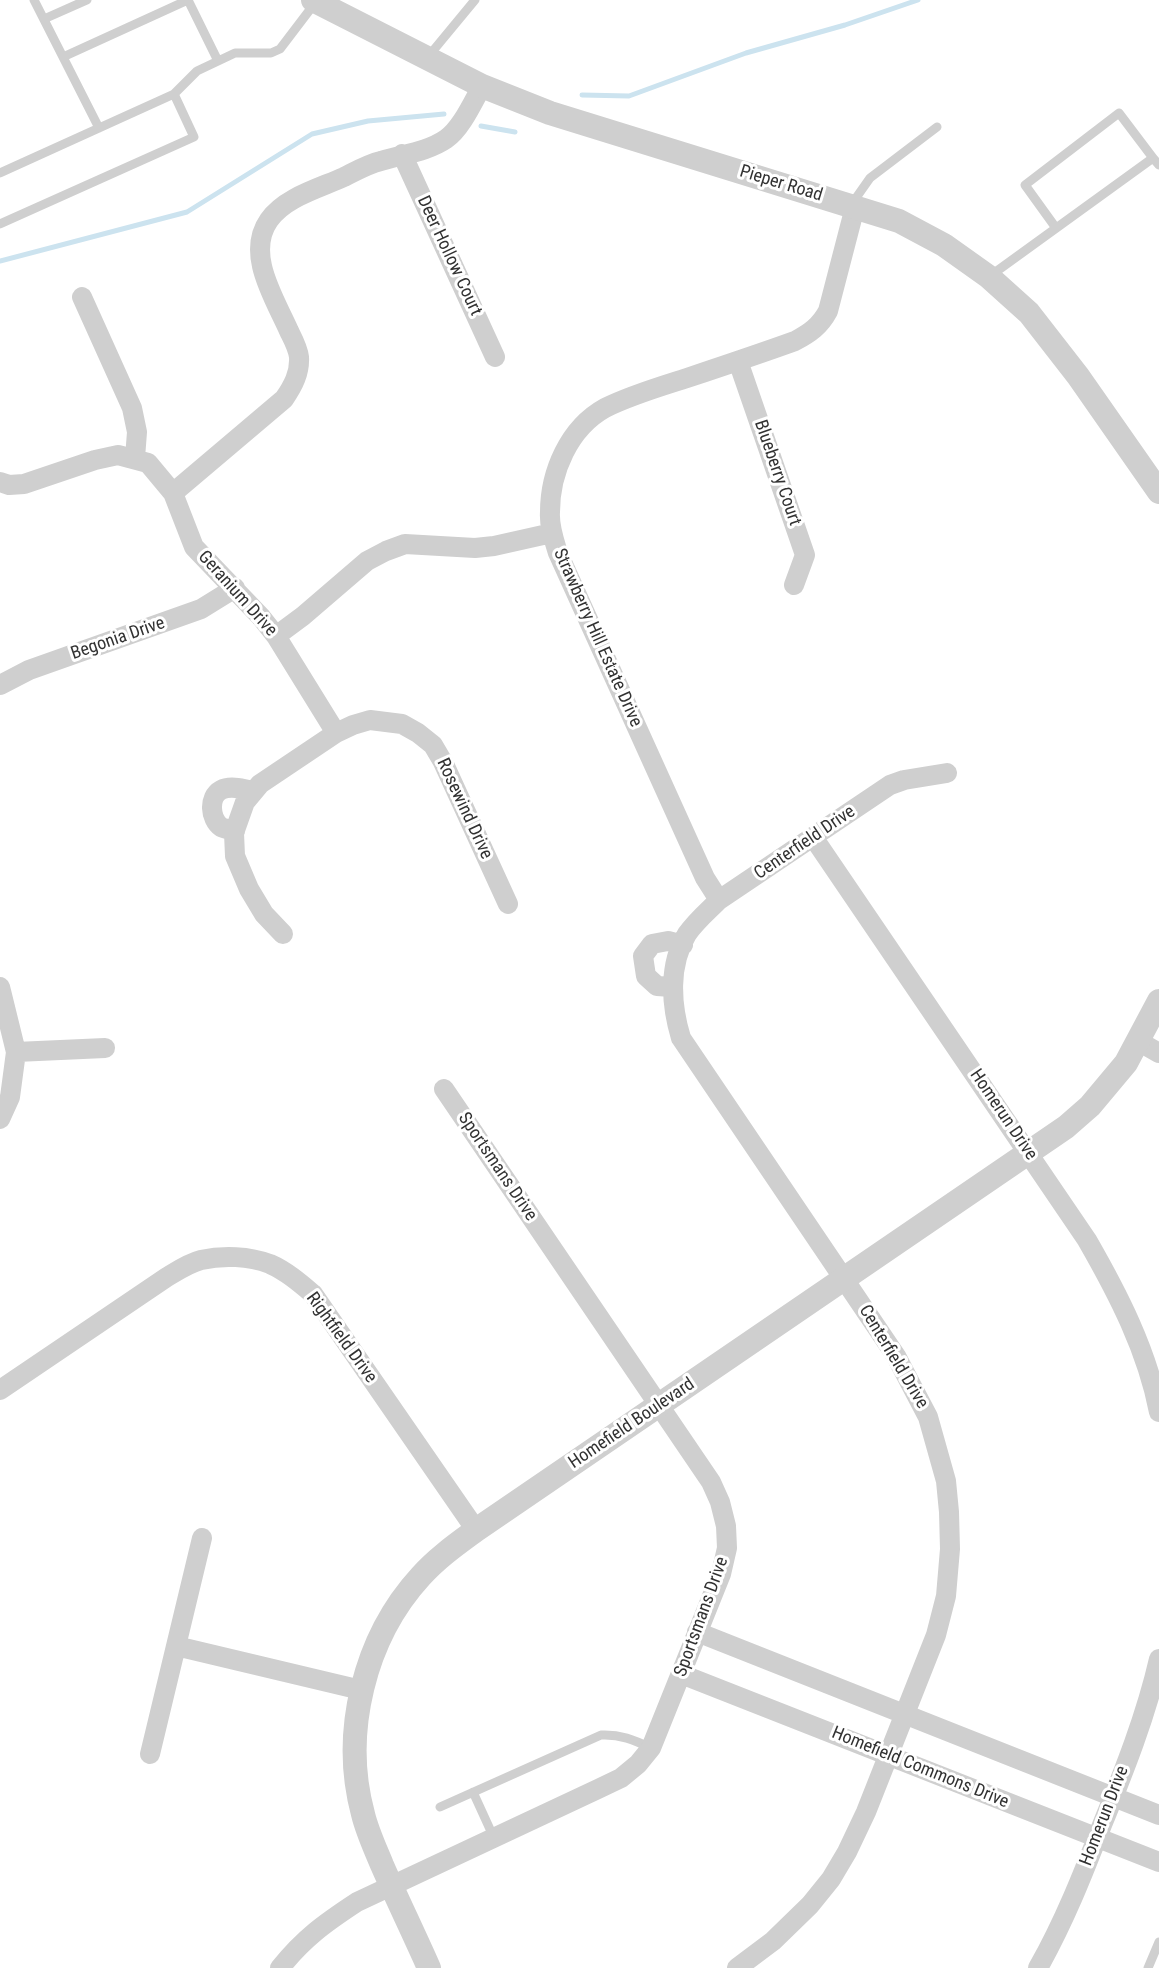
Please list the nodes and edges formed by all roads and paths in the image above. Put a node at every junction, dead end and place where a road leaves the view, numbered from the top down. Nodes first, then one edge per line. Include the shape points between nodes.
1 (34, 0) edge
2 (87, 0) edge
3 (188, 0) edge
4 (475, 0) edge
5 (315, 1) edge
6 (44, 19) junction
7 (63, 57) junction
8 (428, 58) junction
9 (218, 61) junction
10 (482, 86) junction
11 (174, 94) junction
12 (937, 127) dead end
13 (99, 128) junction
14 (402, 154) junction
15 (1156, 162) edge
16 (0, 173) edge
17 (853, 206) junction
18 (0, 224) edge
19 (1056, 228) junction
20 (988, 277) junction
21 (82, 297) dead end
22 (495, 357) dead end
23 (738, 361) junction
24 (135, 458) junction
25 (0, 482) edge
26 (1159, 492) edge
27 (173, 493) junction
28 (552, 533) junction
29 (794, 585) dead end
30 (235, 588) junction
31 (276, 636) junction
32 (0, 685) edge
33 (336, 733) junction
34 (947, 773) dead end
35 (249, 796) junction
36 (235, 831) junction
37 (813, 837) junction
38 (719, 900) junction
39 (508, 904) dead end
40 (282, 934) dead end
41 (683, 945) junction
42 (0, 987) edge
43 (672, 987) junction
44 (1159, 1001) edge
45 (1138, 1041) junction
46 (105, 1047) dead end
47 (16, 1052) junction
48 (1159, 1053) edge
49 (444, 1089) dead end
50 (0, 1119) edge
51 (1029, 1153) junction
52 (845, 1279) junction
53 (0, 1390) edge
54 (659, 1405) junction
55 (1159, 1412) edge
56 (476, 1530) junction
57 (202, 1538) dead end
58 (698, 1632) junction
59 (176, 1646) junction
60 (1159, 1659) edge
61 (681, 1674) junction
62 (361, 1690) junction
63 (906, 1715) junction
64 (651, 1748) junction
65 (150, 1754) dead end
66 (889, 1756) junction
67 (473, 1792) junction
68 (1114, 1796) junction
69 (440, 1807) dead end
70 (1159, 1815) edge
71 (494, 1838) junction
72 (1097, 1839) junction
73 (1159, 1862) edge
74 (392, 1886) junction
75 (1159, 1942) edge
76 (280, 1968) edge
77 (429, 1968) edge
78 (737, 1968) edge
79 (1038, 1968) edge
80 (1148, 1968) edge

1 - 6 lane
2 - 6 lane
3 - 7 lane
3 - 9 lane
4 - 8 lane
5 - 8 street, Pieper Road
5 - 9 lane via 280,49 271,53 235,53
6 - 7 lane
7 - 13 lane
8 - 10 street, Pieper Road
9 - 11 lane via 197,71
10 - 14 street via 448,137 429,148
10 - 17 street, Pieper Road via 571,120
11 - 13 lane
11 - 18 lane via 195,137
12 - 17 lane via 870,178
13 - 16 lane
14 - 22 street, Deer Hollow Court
14 - 27 street via 297,198 269,220 262,235 260,255 298,356 293,386 284,399
15 - 19 lane
15 - 19 lane via 1119,113 1025,185
17 - 20 street, Pieper Road via 899,221 944,245
17 - 23 street, Strawberry Hill Estate Drive via 828,311 821,324 795,341
19 - 20 lane
20 - 26 street, Pieper Road via 1029,313
21 - 24 street via 132,408 137,432
23 - 28 street, Strawberry Hill Estate Drive via 636,395 590,418 565,449 556,472 549,513
23 - 29 street, Blueberry Court via 805,555
24 - 25 street via 118,455 95,460 24,484
24 - 27 street, Geranium Drive via 148,463
27 - 30 street, Geranium Drive via 194,547
28 - 31 street via 485,548 405,544 386,551 367,561
28 - 38 street, Strawberry Hill Estate Drive via 568,577 705,878
30 - 31 street, Geranium Drive
30 - 32 street, Begonia Drive via 201,609 29,670
31 - 33 street, Geranium Drive
33 - 35 street, Rosewind Drive via 260,784
33 - 39 street, Rosewind Drive via 370,720 385,721 402,724 433,745
34 - 37 street, Centerfield Drive via 890,785
35 - 36 street
35 - 36 street via 240,788 223,789 216,794 213,816 221,826
36 - 40 street via 235,856 249,888
37 - 38 street, Centerfield Drive
37 - 51 street, Homerun Drive
38 - 41 street, Centerfield Drive via 700,918
41 - 43 street, Centerfield Drive
41 - 43 street via 668,941 652,944 644,956 646,976 657,987
42 - 47 street
43 - 52 street, Centerfield Drive via 681,1038
44 - 45 street, Homefield Boulevard
45 - 48 street
45 - 51 street, Homefield Boulevard via 1126,1063 1090,1106
46 - 47 street
47 - 50 street via 10,1097
49 - 54 street, Sportsmans Drive
51 - 52 street, Homefield Boulevard
51 - 55 street, Homerun Drive via 1109,1279 1145,1362
52 - 54 street, Homefield Boulevard
52 - 63 street, Centerfield Drive via 912,1385 928,1417 946,1481 950,1549 946,1596
53 - 56 street, Rightfield Drive via 184,1267 199,1260 220,1258 259,1260 313,1294
54 - 56 street, Homefield Boulevard
54 - 58 street, Sportsmans Drive via 711,1482 726,1526 727,1548 721,1574
56 - 62 street, Homefield Boulevard via 444,1554 402,1600 386,1626
57 - 59 street
58 - 61 street, Sportsmans Drive
58 - 63 street
59 - 62 street
59 - 65 street
60 - 68 street, Homerun Drive via 1151,1694
61 - 64 street, Sportsmans Drive
61 - 66 street, Homefield Commons Drive
62 - 74 street, Homefield Boulevard via 355,1754 357,1787 368,1831
63 - 66 street, Centerfield Drive
63 - 68 street
64 - 67 lane via 628,1737 601,1735
64 - 71 street, Sportsmans Drive via 621,1778
66 - 72 street, Homefield Commons Drive
66 - 78 street, Centerfield Drive via 866,1812 831,1879 773,1941
67 - 69 lane
67 - 71 lane
68 - 70 street
68 - 72 street, Homerun Drive
71 - 74 street, Sportsmans Drive
72 - 73 street, Homefield Commons Drive
72 - 79 street, Homerun Drive via 1061,1926
74 - 76 street, Sportsmans Drive via 323,1924 297,1946
74 - 77 street, Homefield Boulevard
75 - 80 lane

